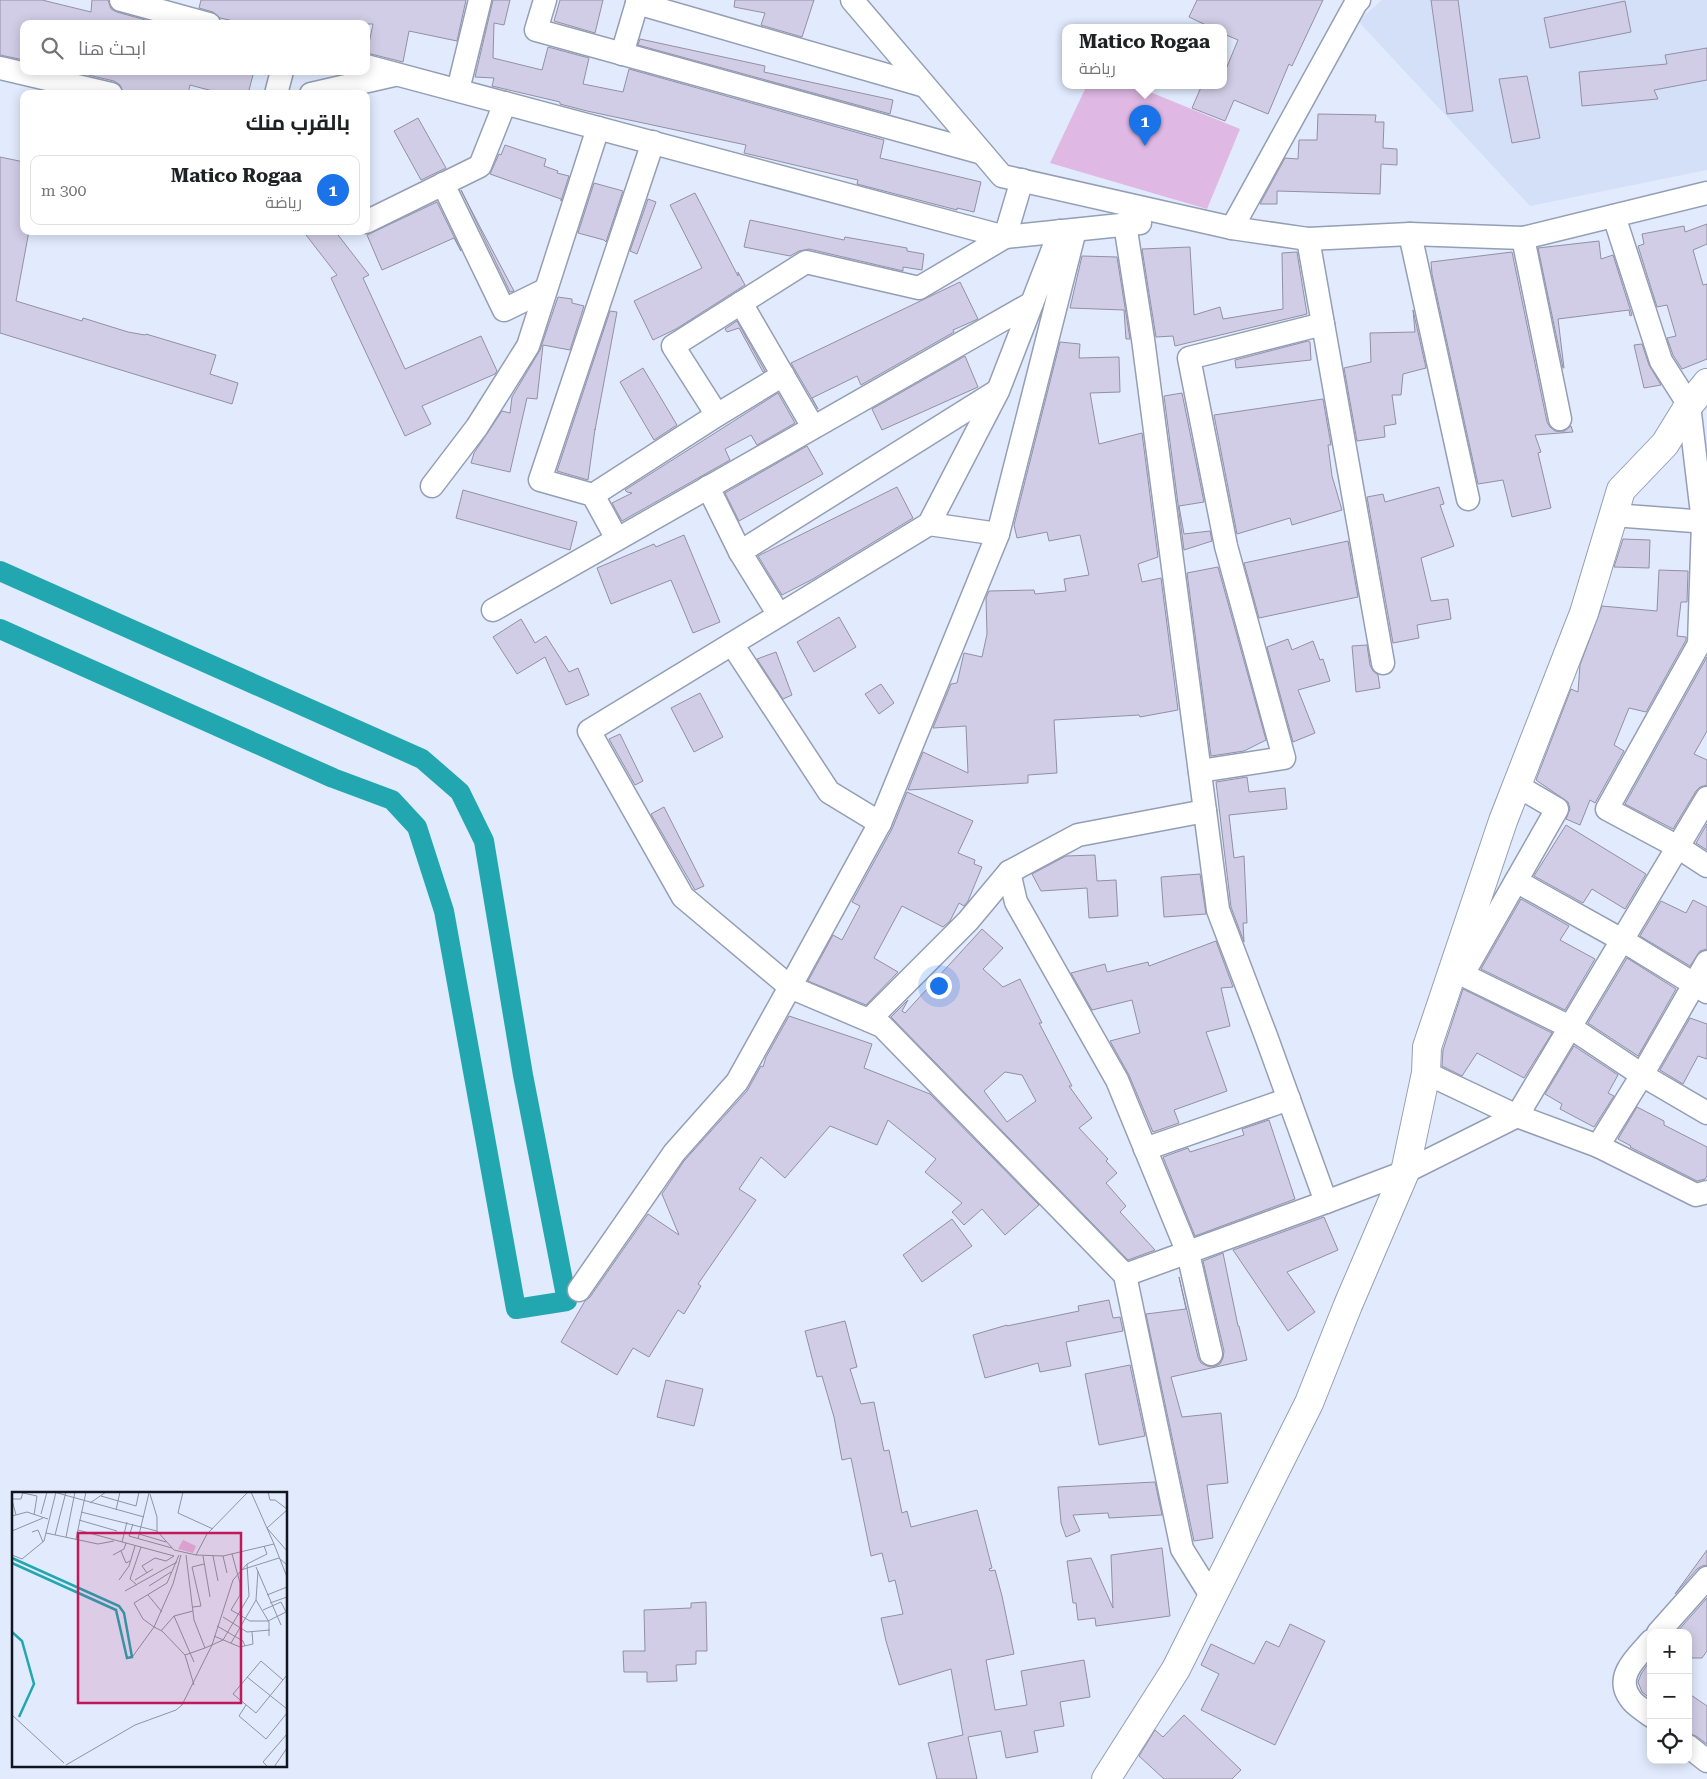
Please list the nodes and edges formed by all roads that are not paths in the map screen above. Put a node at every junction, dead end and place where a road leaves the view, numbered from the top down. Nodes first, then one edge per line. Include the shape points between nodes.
1 (121, 0) edge
2 (480, 0) edge
3 (545, 0) edge
4 (852, 0) edge
5 (1359, 0) edge
6 (638, 2) edge
7 (194, 20) edge
8 (622, 54) junction
9 (370, 67) edge
10 (0, 68) edge
11 (20, 73) edge
12 (398, 74) junction
13 (30, 75) edge
14 (281, 75) edge
15 (926, 86) junction
16 (94, 90) edge
17 (277, 90) edge
18 (329, 90) edge
19 (458, 90) junction
20 (505, 103) junction
21 (598, 128) junction
22 (653, 142) junction
23 (982, 153) junction
24 (1022, 180) junction
25 (443, 184) junction
26 (1707, 193) edge
27 (1614, 216) junction
28 (1186, 217) junction
29 (370, 220) edge
30 (1125, 224) junction
31 (1232, 228) junction
32 (1068, 230) junction
33 (1410, 234) junction
34 (1005, 236) junction
35 (1523, 238) junction
36 (1308, 239) junction
37 (546, 290) junction
38 (741, 303) junction
39 (1032, 303) junction
40 (1323, 324) junction
41 (783, 375) junction
42 (1702, 389) edge
43 (998, 391) junction
44 (717, 415) junction
45 (1560, 420) dead end
46 (813, 428) junction
47 (432, 486) dead end
48 (708, 487) junction
49 (593, 495) junction
50 (1468, 499) dead end
51 (1613, 515) junction
52 (1705, 522) edge
53 (929, 524) junction
54 (998, 534) junction
55 (617, 539) junction
56 (740, 552) junction
57 (492, 610) dead end
58 (779, 615) junction
59 (732, 644) junction
60 (1383, 663) dead end
61 (1200, 771) junction
62 (1516, 785) junction
63 (1707, 798) edge
64 (1205, 811) junction
65 (880, 823) junction
66 (1678, 847) junction
67 (1707, 866) edge
68 (1009, 872) junction
69 (1516, 881) junction
70 (1622, 940) junction
71 (1707, 962) edge
72 (1458, 972) junction
73 (790, 987) junction
74 (1701, 989) edge
75 (869, 1020) junction
76 (1570, 1027) junction
77 (1426, 1073) junction
78 (1642, 1075) junction
79 (1289, 1099) junction
80 (1707, 1113) edge
81 (1517, 1116) junction
82 (1598, 1146) junction
83 (1145, 1149) junction
84 (1405, 1172) junction
85 (1707, 1192) edge
86 (1326, 1202) junction
87 (1188, 1253) junction
88 (1125, 1275) junction
89 (579, 1290) dead end
90 (1211, 1354) dead end
91 (1707, 1578) edge
92 (1212, 1597) junction
93 (1662, 1629) edge
94 (1647, 1646) edge
95 (1647, 1713) edge
96 (1692, 1749) edge
97 (1707, 1761) edge
98 (1106, 1779) edge

1 - 7 street
2 - 19 street
3 - 8 street via 536,30
4 - 15 street
5 - 31 street
6 - 8 street
6 - 15 street
8 - 23 street
9 - 12 street
10 - 11 street
12 - 18 street
12 - 19 street
13 - 16 street
14 - 17 street
15 - 23 street
19 - 20 street
20 - 21 street
20 - 25 street via 480,166
21 - 22 street
21 - 37 street
22 - 34 street
22 - 49 street via 540,480
23 - 24 street via 1002,176
24 - 28 street
24 - 34 street
25 - 29 street
25 - 37 street via 504,310
26 - 27 street
27 - 35 street
27 - 42 street via 1660,360
28 - 30 street
28 - 31 street
30 - 32 street
30 - 61 street via 1144,339
31 - 36 street
32 - 34 street
32 - 39 street
32 - 54 street
33 - 35 street
33 - 36 street
33 - 50 street
34 - 38 street via 919,288 806,262
35 - 45 street
36 - 40 street
37 - 47 street via 528,346 477,426
38 - 41 street
38 - 44 street via 672,346
39 - 43 street
39 - 46 street
40 - 60 street
40 - 61 street via 1189,358 1226,546 1284,758
41 - 44 street
41 - 46 street
42 - 51 street via 1665,444 1621,490
42 - 52 street
43 - 53 street
43 - 56 street
44 - 49 street
46 - 48 street
48 - 55 street
48 - 56 street
49 - 55 street
51 - 52 street
51 - 62 street via 1584,613
52 - 66 street via 1699,644 1607,810
53 - 54 street
53 - 58 street
54 - 65 street
55 - 57 street
56 - 58 street
58 - 59 street
59 - 65 street via 829,792
59 - 73 street via 589,731 683,897
61 - 64 street
62 - 69 street via 1557,809
62 - 72 street via 1502,821
63 - 66 street
64 - 68 street via 1078,835
64 - 79 street via 1218,910
65 - 73 street
66 - 67 street
66 - 70 street
68 - 75 street via 968,921
68 - 83 street via 1016,902 1117,1080
69 - 70 street
69 - 72 street
70 - 74 street
70 - 76 street
71 - 74 street
72 - 76 street
72 - 77 street via 1426,1047
73 - 75 street
73 - 89 street via 737,1082 674,1153
74 - 78 street
75 - 88 street via 882,1026
76 - 78 street
76 - 81 street
77 - 81 street
77 - 84 street
78 - 80 street
78 - 82 street
79 - 83 street
79 - 86 street
81 - 82 street
81 - 84 street
82 - 85 street via 1696,1195
83 - 87 street
84 - 86 street
84 - 92 street via 1309,1403
86 - 87 street
87 - 88 street
87 - 90 street
88 - 92 street via 1182,1549
91 - 93 street
92 - 98 street via 1176,1669
94 - 95 street via 1628,1667 1625,1689 1630,1699
96 - 97 street

